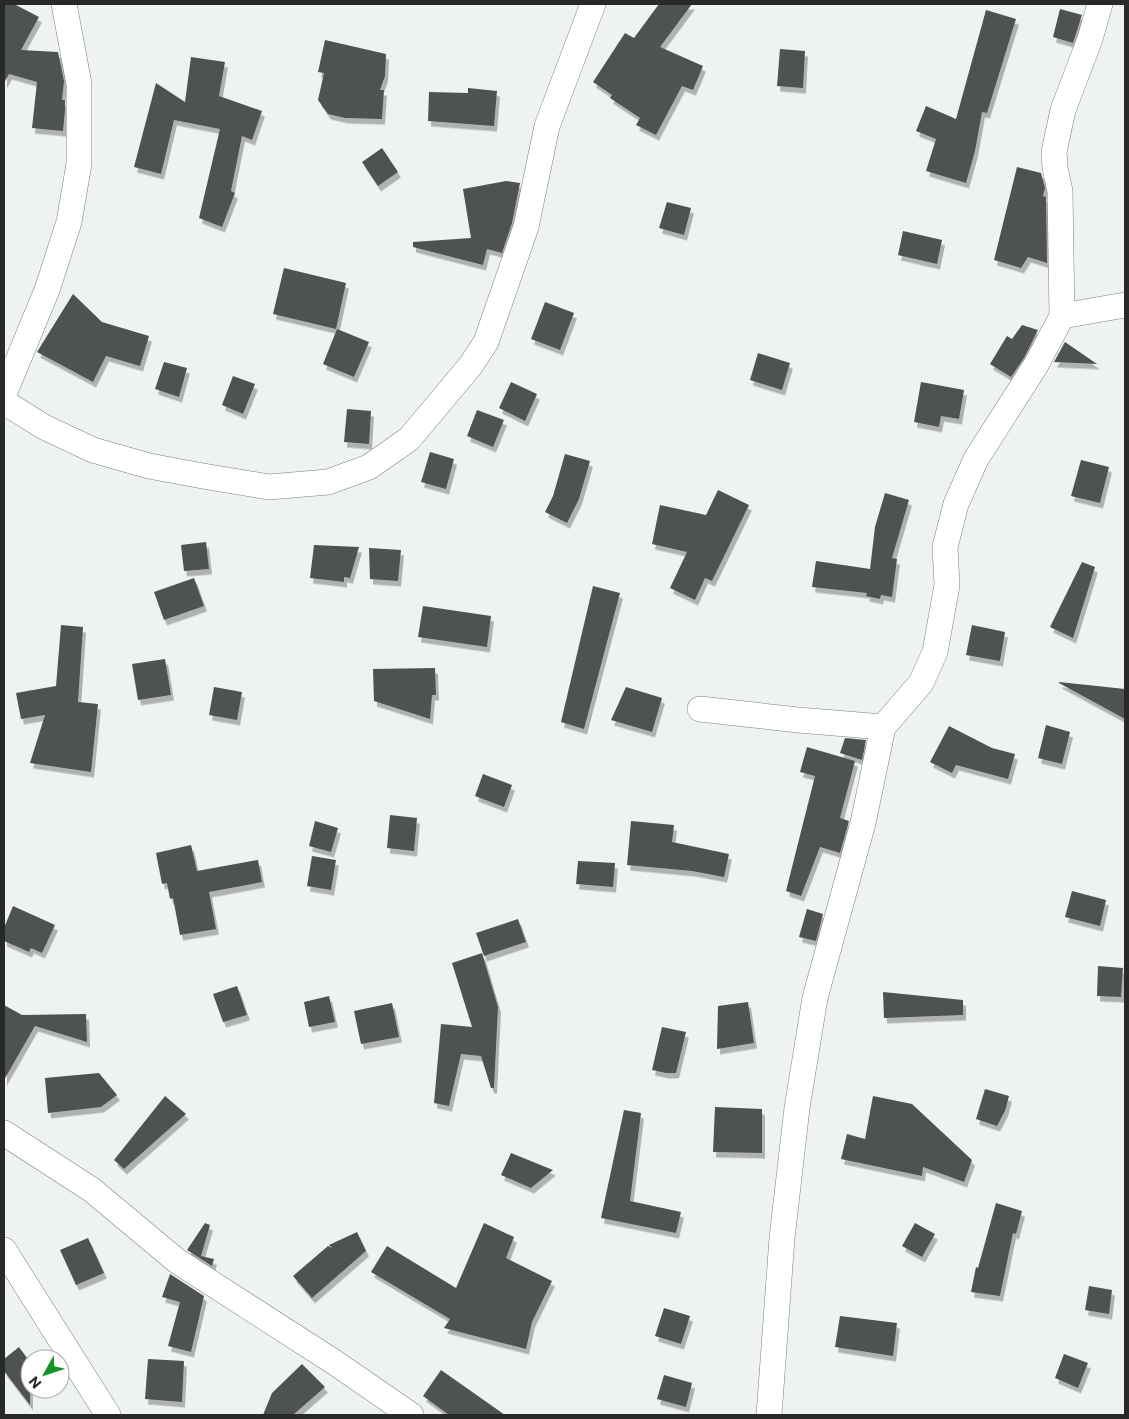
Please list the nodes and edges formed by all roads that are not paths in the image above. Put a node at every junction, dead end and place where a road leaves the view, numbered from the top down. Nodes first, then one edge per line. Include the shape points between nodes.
1 (64, 4) edge
2 (593, 4) edge
3 (1100, 4) edge
4 (1125, 305) edge
5 (1062, 316) junction
6 (4, 394) edge
7 (4, 402) edge
8 (700, 709) dead end
9 (883, 727) junction
10 (4, 1133) edge
11 (4, 1250) edge
12 (108, 1415) edge
13 (411, 1415) edge
14 (768, 1415) edge

1 - 6 street via 79,84 79,164 69,222 47,290
2 - 7 street via 547,126 526,228 486,342 471,365 409,439 369,467 328,482 269,487 203,476 149,466 93,450 44,427
3 - 5 street via 1062,110 1054,152 1060,191
4 - 5 street
5 - 9 street via 976,460 956,504 945,547 947,585 935,652 921,683
8 - 9 street
9 - 14 street via 863,823 815,998 797,1108 783,1228
10 - 13 street via 92,1190 177,1261
11 - 12 street

